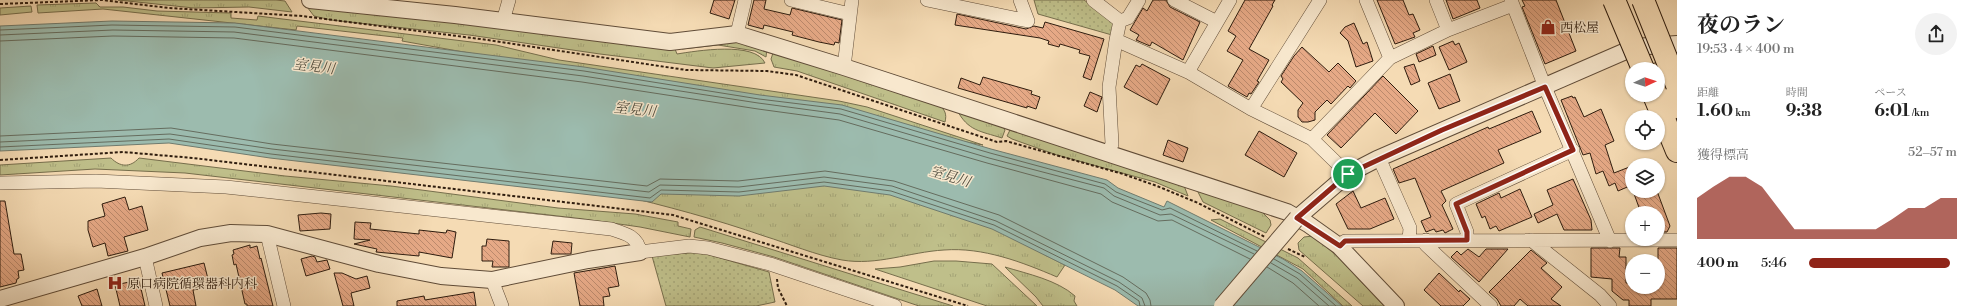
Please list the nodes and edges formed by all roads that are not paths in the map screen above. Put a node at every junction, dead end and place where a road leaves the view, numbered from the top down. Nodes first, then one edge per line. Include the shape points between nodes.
1 (310, 0) edge
2 (509, 0) edge
3 (745, 0) edge
4 (792, 0) edge
5 (852, 0) edge
6 (927, 0) edge
7 (1020, 0) edge
8 (1093, 0) edge
9 (1140, 0) edge
10 (1230, 0) edge
11 (1320, 0) edge
12 (1366, 0) edge
13 (1436, 0) edge
14 (1615, 0) edge
15 (1627, 0) edge
16 (1643, 0) edge
17 (1648, 0) edge
18 (1178, 1) edge
19 (1512, 3) edge
20 (850, 14) junction
21 (503, 21) junction
22 (1120, 21) junction
23 (1217, 22) junction
24 (1448, 30) junction
25 (737, 34) junction
26 (1116, 40) junction
27 (1672, 44) edge
28 (1635, 47) junction
29 (1390, 58) junction
30 (1641, 62) edge
31 (1641, 62) edge
32 (1653, 62) edge
33 (844, 66) junction
34 (1188, 72) junction
35 (1677, 72) edge
36 (1677, 85) edge
37 (1545, 87) junction
38 (1665, 91) edge
39 (1658, 102) edge
40 (1658, 102) edge
41 (1251, 109) junction
42 (1677, 121) edge
43 (1312, 139) junction
44 (1677, 147) edge
45 (1573, 150) junction
46 (1677, 151) edge
47 (1108, 154) junction
48 (1379, 158) junction
49 (1348, 174) junction
50 (0, 183) edge
51 (1297, 218) junction
52 (267, 234) junction
53 (1409, 240) junction
54 (1426, 240) junction
55 (1467, 240) junction
56 (1531, 240) junction
57 (1610, 240) junction
58 (1677, 240) edge
59 (1340, 246) junction
60 (640, 252) junction
61 (145, 257) junction
62 (492, 280) junction
63 (0, 299) edge
64 (156, 306) edge
65 (284, 306) edge
66 (502, 306) edge
67 (894, 306) edge
68 (1222, 306) edge
69 (1396, 306) edge
70 (1491, 306) edge
71 (1610, 306) edge

1 - 21 street
2 - 21 street
3 - 25 street
4 - 20 street
5 - 20 street
6 - 7 street via 1028,21
8 - 22 street
9 - 22 street via 1128,18
10 - 23 street
11 - 41 street
12 - 29 street
13 - 24 street
14 - 28 street
14 - 31 highway, bridge
15 - 32 highway
16 - 36 highway, bridge
17 - 27 street
18 - 23 street
19 - 24 street
19 - 37 street
20 - 33 street
21 - 25 street via 670,42
22 - 26 street
23 - 34 street
24 - 29 street
25 - 33 street
26 - 34 street
26 - 47 street via 1109,87 1112,144
27 - 28 street
27 - 35 street
28 - 30 street
28 - 37 street
29 - 43 street
33 - 47 street
34 - 41 street
37 - 45 street
37 - 48 street
38 - 42 highway
39 - 44 street
40 - 46 highway
41 - 43 street
43 - 49 street
45 - 55 street via 1456,204 1467,232
45 - 57 street
47 - 51 street via 1188,178 1287,212
48 - 49 street
48 - 53 street via 1410,228
49 - 51 street
50 - 60 street via 96,181 234,188 611,229 629,234 639,244
51 - 59 street
51 - 68 street, bridge
52 - 61 street via 231,233 200,238
52 - 62 street via 380,264 441,276
52 - 65 street
53 - 54 street
53 - 59 street via 1345,241
54 - 55 street
54 - 70 street via 1426,245
55 - 56 street
56 - 57 street
56 - 71 street via 1600,295
57 - 58 street
59 - 69 street
60 - 62 street
60 - 67 street via 689,246 708,248 770,264
61 - 63 street
61 - 64 street
62 - 66 street

